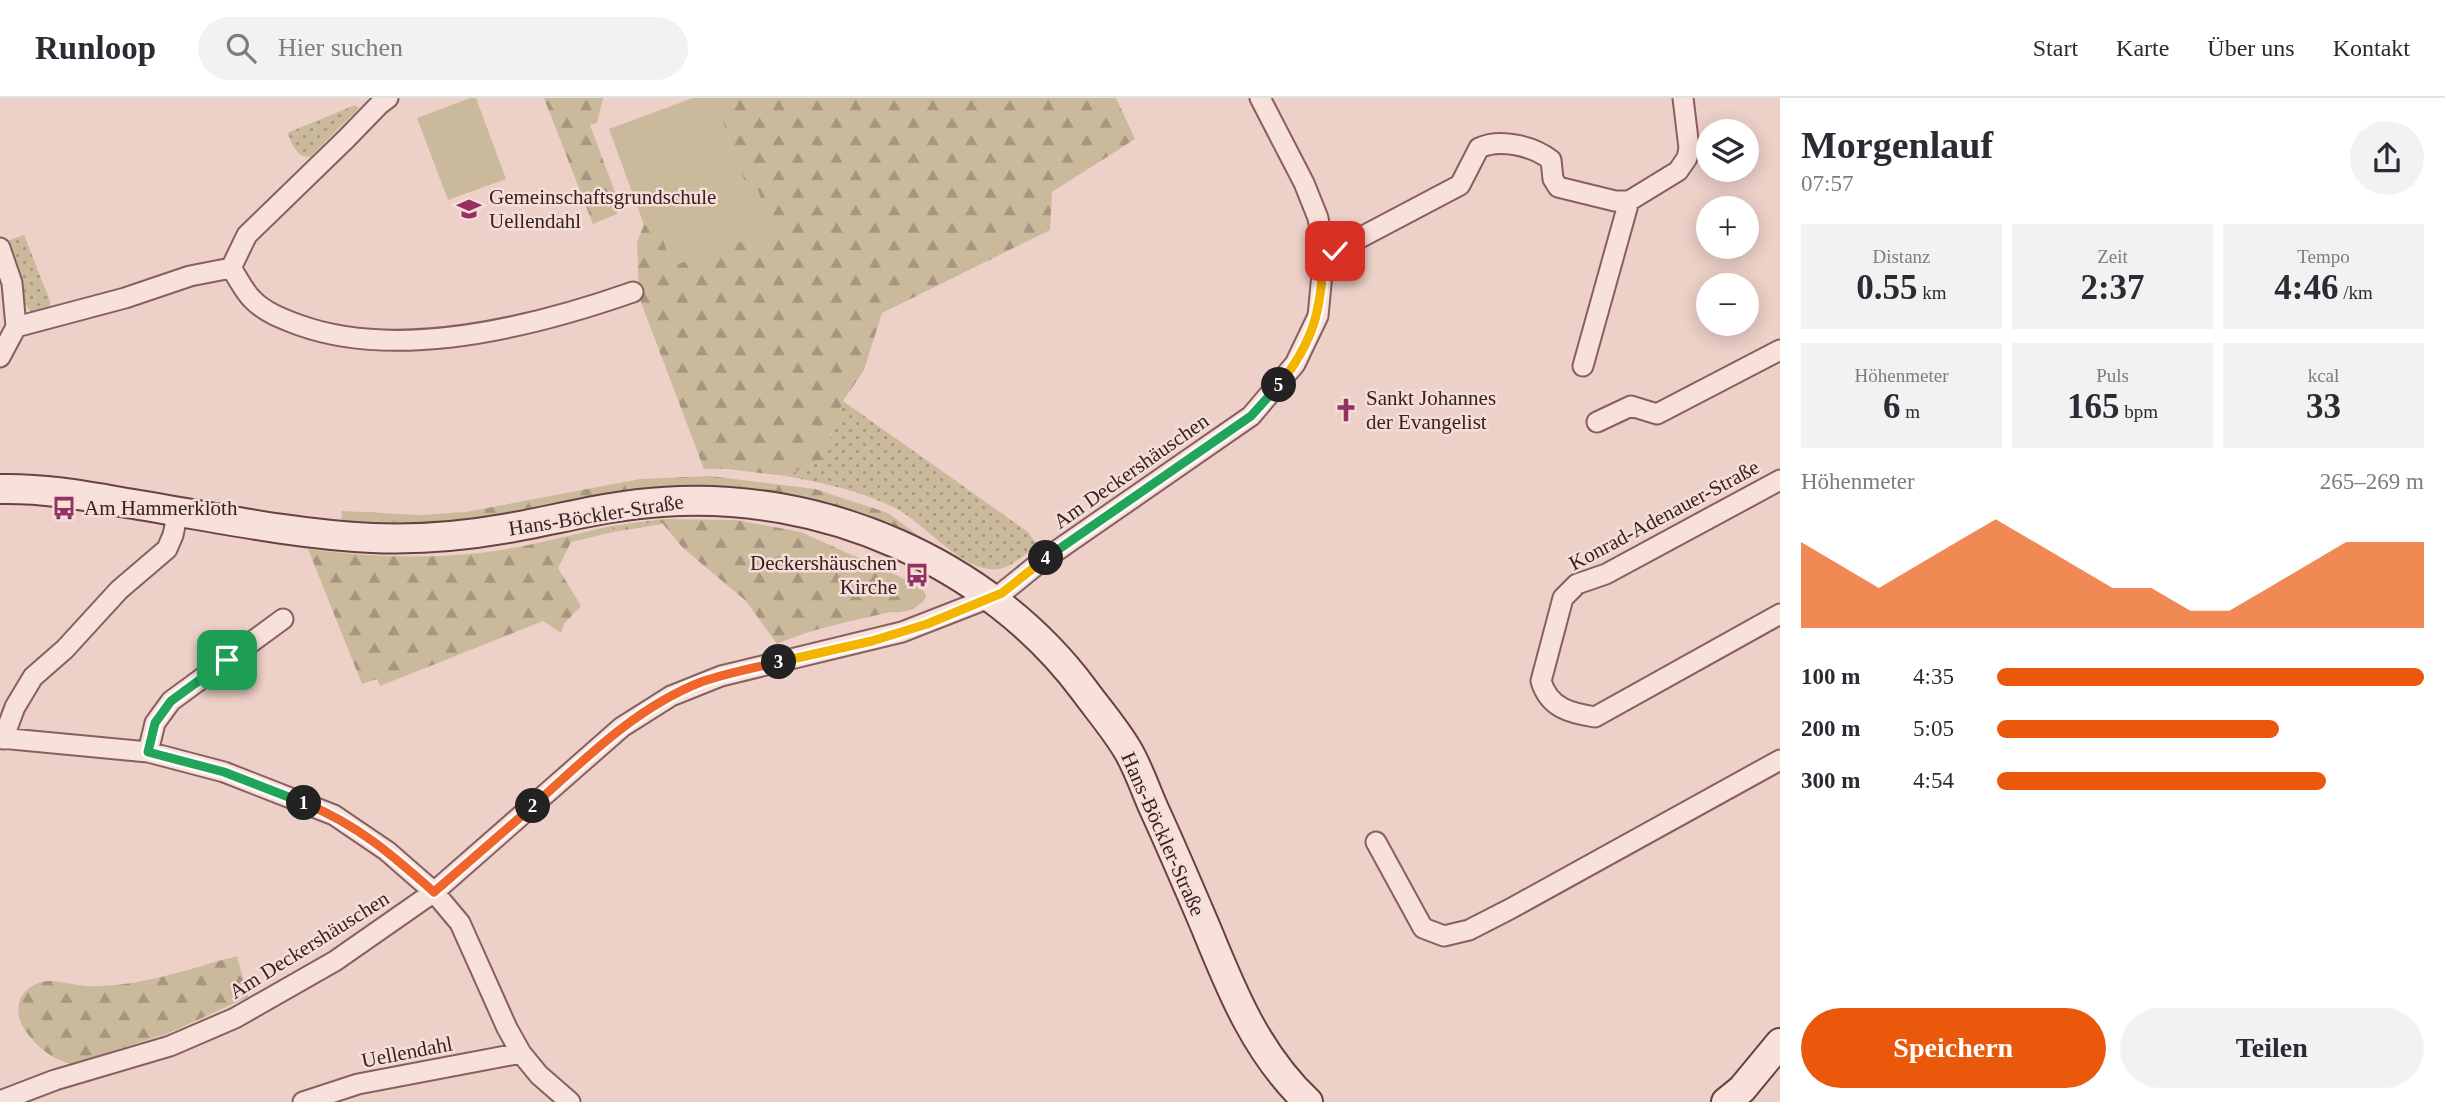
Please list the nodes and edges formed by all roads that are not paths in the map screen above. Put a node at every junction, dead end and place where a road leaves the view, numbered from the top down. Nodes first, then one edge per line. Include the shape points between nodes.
1 (388, 98) edge
2 (1260, 98) edge
3 (1683, 98) edge
4 (1629, 201) junction
5 (0, 248) edge
6 (1324, 253) junction
7 (231, 268) junction
8 (633, 292) dead end
9 (16, 327) junction
10 (1780, 350) edge
11 (0, 357) edge
12 (1583, 366) dead end
13 (1597, 422) dead end
14 (1780, 480) edge
15 (0, 489) edge
16 (178, 511) junction
17 (990, 598) junction
18 (1780, 614) edge
19 (283, 619) dead end
20 (2, 739) edge
21 (148, 752) junction
22 (1780, 760) edge
23 (1376, 842) dead end
24 (434, 892) junction
25 (1780, 1043) edge
26 (520, 1053) junction
27 (6, 1100) edge
28 (303, 1102) edge
29 (570, 1102) edge
30 (1308, 1102) edge
31 (1726, 1102) edge

1 - 7 street via 247,234
2 - 6 street, Am Deckershäuschen via 1304,183 1318,218
3 - 4 street via 1692,155 1678,171
4 - 6 street via 1558,187 1551,160 1499,141 1479,148 1460,185
4 - 12 street
5 - 9 street via 12,283
6 - 17 street, Am Deckershäuschen via 1318,316 1295,364 1261,406
7 - 8 street via 252,300 279,317 356,339 414,340 499,328 549,319
7 - 9 street
9 - 11 street
10 - 13 street via 1657,414 1631,406
14 - 18 street, Konrad-Adenauer-Straße via 1606,575 1577,584 1563,598 1541,681 1551,702 1569,713 1595,717
15 - 16 street, Hans-Böckler-Straße via 66,493
16 - 17 street, Hans-Böckler-Straße via 344,536 402,539 473,534 659,502 757,503 805,512 892,542
16 - 20 street via 167,549 119,590 33,677
17 - 24 street, Am Deckershäuschen via 902,632 721,676 671,696 622,727
17 - 30 street, Hans-Böckler-Straße via 1046,645 1128,750 1243,1016 1286,1082
19 - 21 street via 171,701 155,723
20 - 21 street
21 - 24 street via 224,772 334,815 387,851
22 - 23 street via 1510,909 1469,930 1444,936 1423,928
24 - 26 street via 460,923
24 - 27 street, Am Deckershäuschen via 335,961 234,1018 170,1046 55,1080
25 - 31 street
26 - 28 street, Uellendahl via 358,1084
26 - 29 street

